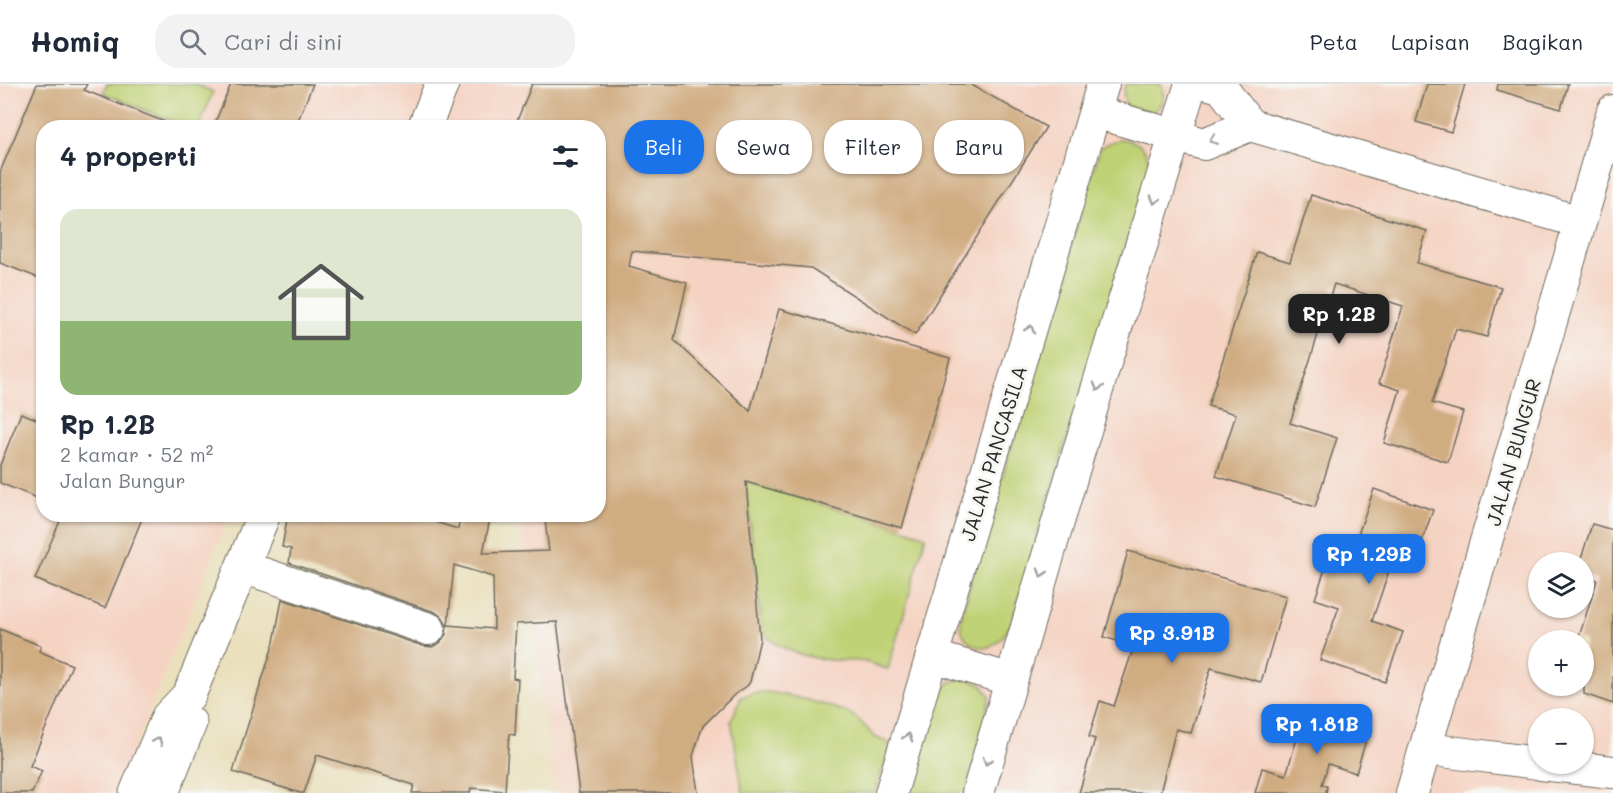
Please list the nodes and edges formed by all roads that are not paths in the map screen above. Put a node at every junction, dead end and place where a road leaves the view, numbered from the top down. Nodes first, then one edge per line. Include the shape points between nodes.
1 (442, 84) edge
2 (1191, 84) edge
3 (1209, 84) edge
4 (1099, 98) edge
5 (1613, 111) edge
6 (427, 120) edge
7 (1250, 125) junction
8 (1175, 135) junction
9 (1580, 222) junction
10 (261, 522) edge
11 (242, 567) junction
12 (429, 629) dead end
13 (932, 656) junction
14 (1011, 680) junction
15 (189, 694) junction
16 (1426, 750) junction
17 (1528, 762) edge
18 (1594, 770) edge
19 (1613, 772) edge
20 (136, 793) edge
21 (162, 793) edge
22 (891, 793) edge
23 (978, 793) edge
24 (1412, 793) edge

1 - 6 main road
2 - 8 street
3 - 7 street via 1221,87
4 - 8 street, JALAN PANCASILA
13 -> 4 street, JALAN PANCASILA
5 - 9 street, JALAN BUNGUR
7 -> 8 street, JALAN PANCASILA via 1204,144
7 - 9 street
8 -> 14 street
9 - 16 street, JALAN BUNGUR
10 - 11 main road
11 - 12 street
11 - 15 main road
13 - 14 street
22 -> 13 street, JALAN PANCASILA
14 -> 23 street
20 -> 15 main road via 168,717
15 - 21 main road via 190,724
16 - 17 street
16 - 24 street, JALAN BUNGUR
18 - 19 street

